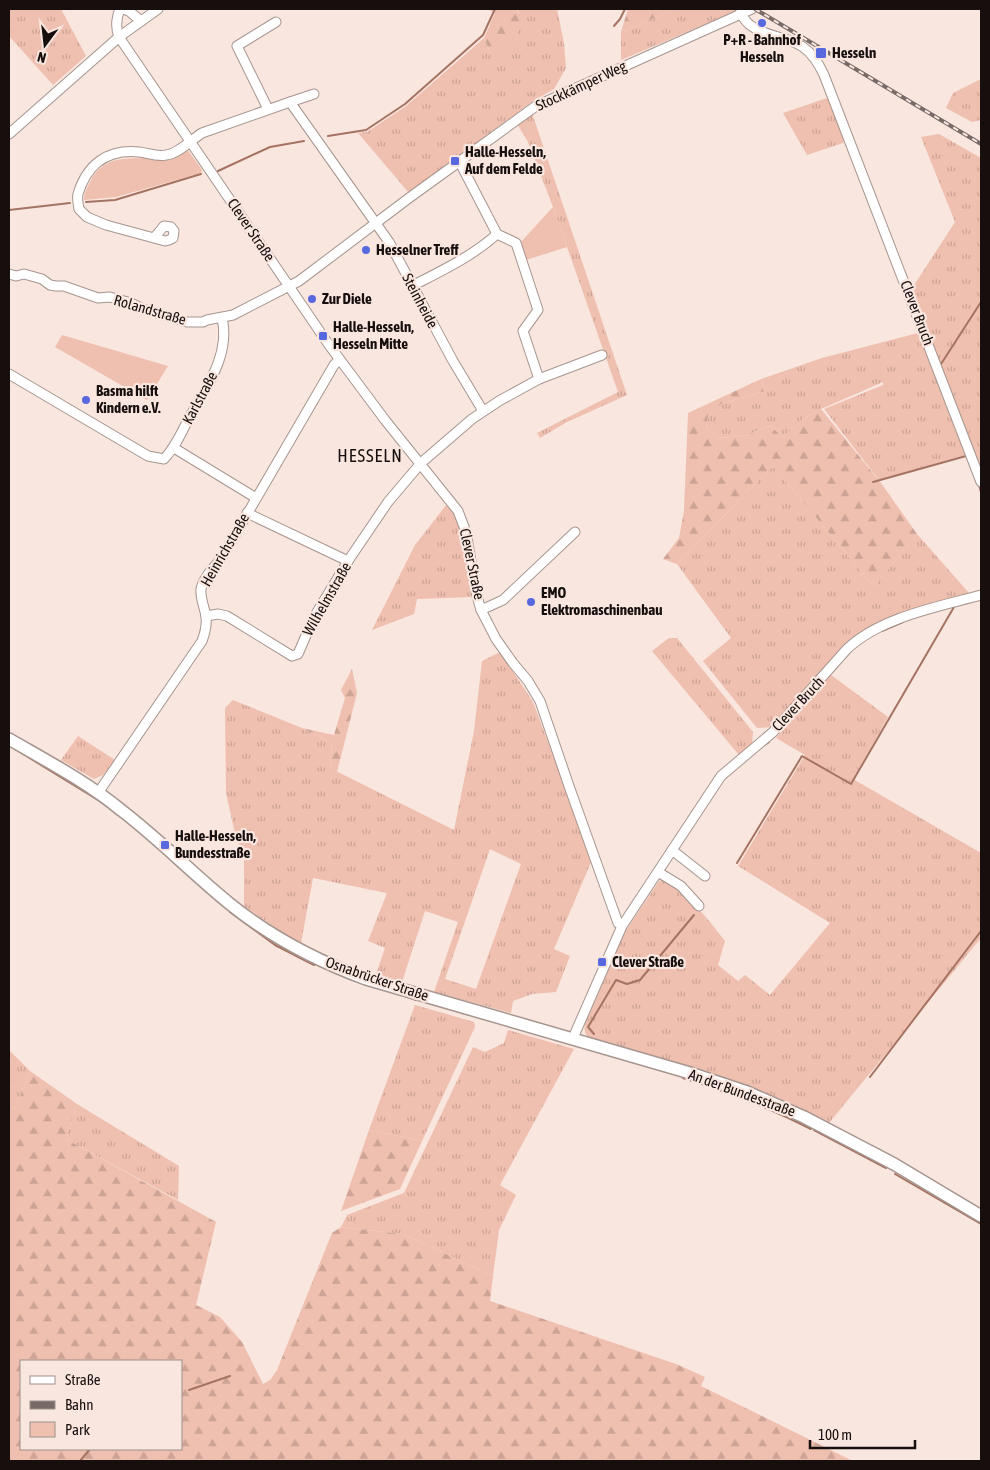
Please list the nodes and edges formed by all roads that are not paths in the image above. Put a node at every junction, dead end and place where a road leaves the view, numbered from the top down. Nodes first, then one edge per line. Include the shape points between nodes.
1 (122, 9) edge
2 (158, 9) edge
3 (752, 9) edge
4 (740, 13) junction
5 (141, 20) junction
6 (276, 22) dead end
7 (119, 37) junction
8 (314, 94) dead end
9 (290, 102) junction
10 (268, 109) junction
11 (9, 134) edge
12 (190, 141) junction
13 (459, 161) junction
14 (376, 222) junction
15 (498, 234) junction
16 (154, 238) dead end
17 (9, 274) edge
18 (289, 286) junction
19 (412, 286) junction
20 (222, 318) junction
21 (602, 355) dead end
22 (339, 360) junction
23 (9, 374) edge
24 (539, 379) junction
25 (483, 411) junction
26 (174, 448) junction
27 (421, 463) junction
28 (981, 482) edge
29 (256, 498) junction
30 (247, 513) junction
31 (575, 532) dead end
32 (348, 561) junction
33 (981, 595) edge
34 (481, 610) junction
35 (206, 616) junction
36 (9, 739) edge
37 (98, 793) junction
38 (672, 850) junction
39 (658, 872) junction
40 (705, 876) dead end
41 (699, 906) dead end
42 (622, 926) junction
43 (485, 1013) joint
44 (573, 1038) junction
45 (981, 1216) edge

1 - 5 street via 129,10
1 - 7 street via 116,18
2 - 5 street
3 - 4 street, Stockkämper Weg
4 - 13 street, Stockkämper Weg via 536,106
4 - 28 street, Clever Bruch via 756,29 790,40 816,59
5 - 7 street
6 - 10 street via 237,46
7 - 11 street
7 - 12 street, Clever Straße
8 - 9 street
9 - 10 street
9 - 14 street, Steinheide
10 - 12 street via 202,133
12 - 16 street via 166,155 119,152 101,159 90,168 78,194 79,209 87,217
12 - 18 street, Clever Straße
13 - 14 street, Stockkämper Weg
13 - 15 street
14 - 18 street, Stockkämper Weg
14 - 19 street, Steinheide
15 - 19 street via 448,268
15 - 24 street via 516,243 538,310 523,331
17 - 20 street, Rolandstraße via 24,274 50,285 132,303 188,322
18 - 20 street, Rolandstraße
18 - 22 street, Clever Straße
19 - 25 street, Steinheide
20 - 26 street, Karlstraße via 225,328 217,366
21 - 24 street
22 - 27 street, Clever Straße
22 - 29 street, Heinrichstraße
23 - 26 street via 148,456 164,459
24 - 25 street
25 - 27 street
26 - 29 street
27 - 32 street, Wilhelmstraße via 388,502
27 - 34 street, Clever Straße via 462,520
29 - 30 street, Heinrichstraße
30 - 32 street
30 - 35 street, Heinrichstraße via 201,590
31 - 34 street via 503,600
32 - 35 street, Wilhelmstraße via 314,617 298,654 292,656 227,616
33 - 38 street, Clever Bruch via 898,620 853,644 773,732 721,776
34 - 42 street, Clever Straße via 496,639 540,701 568,786 618,923
35 - 37 street, Heinrichstraße via 202,641
36 - 37 main road, Osnabrücker Straße
37 - 43 main road, Osnabrücker Straße via 150,833 230,904 283,940 344,971
38 - 39 street, Clever Bruch
38 - 40 street
39 - 41 street via 681,886
39 - 42 street, Clever Bruch
42 - 44 street
43 - 44 main road, An der Bundesstraße
44 - 45 main road, An der Bundesstraße via 720,1082 775,1103 894,1164

